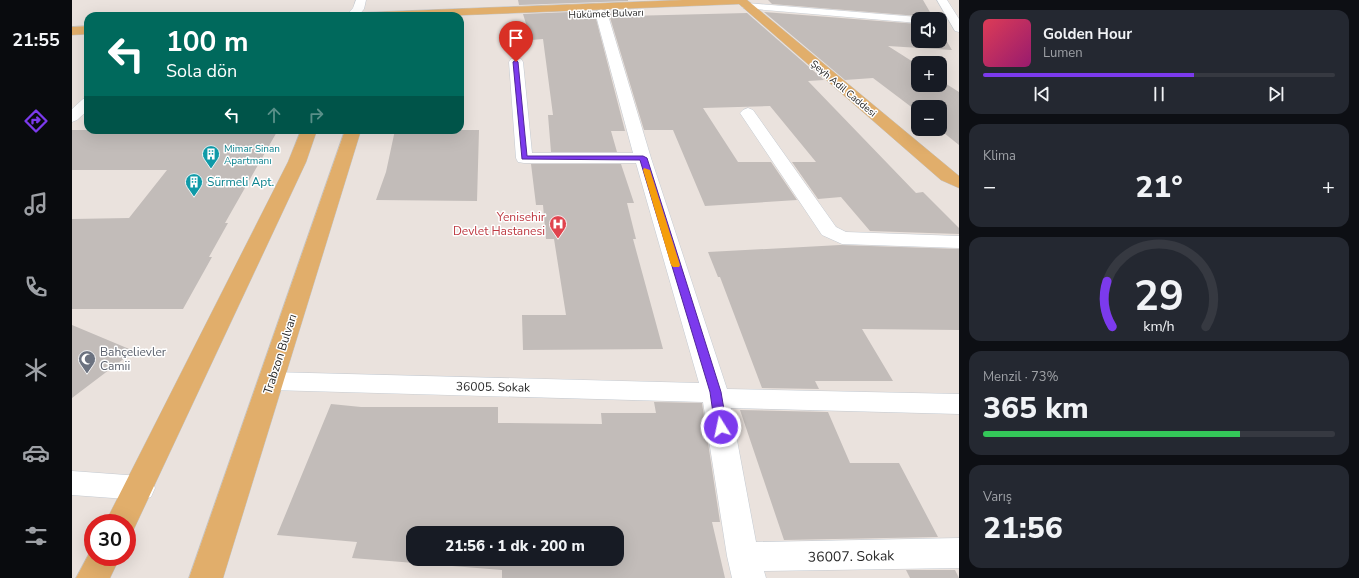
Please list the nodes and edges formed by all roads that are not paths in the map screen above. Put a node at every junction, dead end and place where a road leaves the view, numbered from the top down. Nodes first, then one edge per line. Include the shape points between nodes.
1 (361, 0) edge
2 (392, 0) edge
3 (946, 0) edge
4 (745, 4) edge
5 (355, 12) edge
6 (393, 12) edge
7 (601, 12) junction
8 (464, 13) edge
9 (911, 19) edge
10 (464, 22) edge
11 (947, 24) edge
12 (958, 26) edge
13 (84, 30) edge
14 (72, 31) edge
15 (516, 62) dead end
16 (84, 106) edge
17 (748, 113) dead end
18 (72, 117) edge
19 (307, 134) edge
20 (352, 134) edge
21 (643, 158) junction
22 (953, 180) edge
23 (959, 192) edge
24 (959, 242) edge
25 (271, 381) junction
26 (716, 395) junction
27 (959, 404) edge
28 (72, 483) edge
29 (140, 488) junction
30 (126, 514) edge
31 (959, 553) edge
32 (99, 566) edge
33 (746, 567) edge
34 (93, 578) edge
35 (206, 578) edge

1 - 5 street
2 - 6 main road
3 - 12 street
4 - 7 main road, Hükümet Bulvarı
4 - 8 main road
4 - 9 street
4 - 22 main road, Şeyh Adil Caddesi
7 - 10 main road, Hükümet Bulvarı
7 - 21 street
11 - 12 street
13 - 14 main road
15 - 21 street via 524,158
16 - 18 street
17 - 24 street via 829,231 842,238
19 - 29 main road via 297,162
20 - 25 main road, Trabzon Bulvarı
21 - 26 street
22 - 23 main road, Şeyh Adil Caddesi
25 - 26 street, 36005. Sokak
25 - 35 main road, Trabzon Bulvarı
26 - 27 street, 36005. Sokak
26 - 33 street
28 - 29 street
29 - 30 main road
31 - 33 street, 36007. Sokak via 798,557
32 - 34 main road

